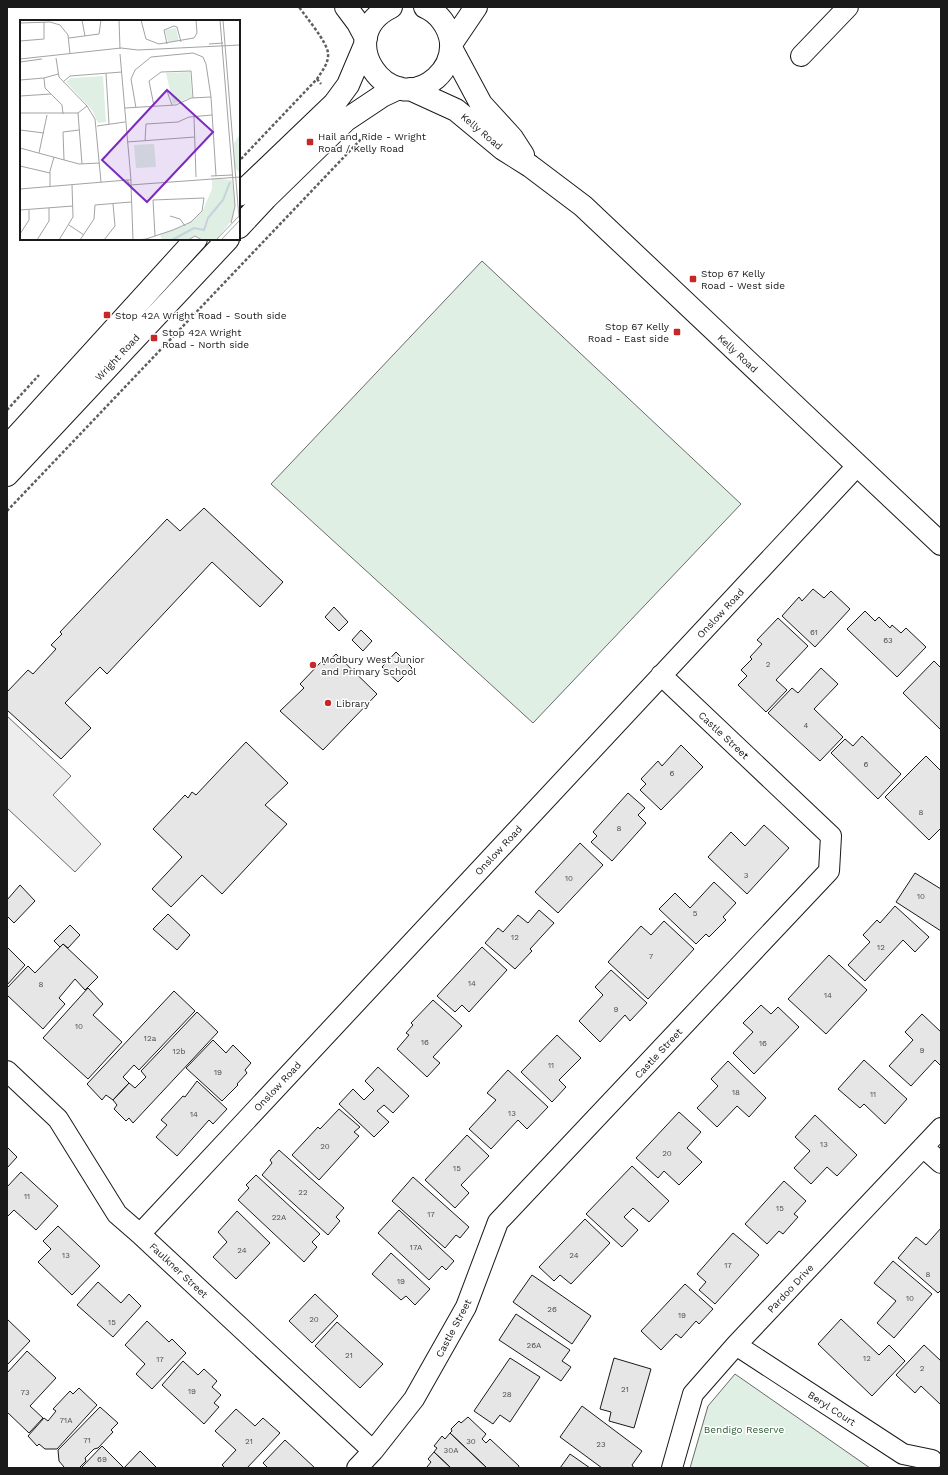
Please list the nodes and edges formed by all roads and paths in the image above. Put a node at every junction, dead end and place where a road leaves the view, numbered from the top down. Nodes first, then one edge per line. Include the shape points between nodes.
1 (299, 7) edge
2 (346, 7) edge
3 (391, 7) edge
4 (425, 7) edge
5 (476, 7) edge
6 (848, 7) edge
7 (366, 41) junction
8 (451, 46) junction
9 (801, 56) dead end
10 (405, 88) junction
11 (240, 161) edge
12 (530, 166) junction
13 (240, 194) edge
14 (240, 226) edge
15 (195, 240) edge
16 (227, 240) edge
17 (7, 447) edge
18 (857, 466) junction
19 (7, 475) edge
20 (941, 544) edge
21 (661, 675) junction
22 (7, 1071) edge
23 (941, 1128) edge
24 (923, 1147) junction
25 (941, 1163) edge
26 (140, 1234) junction
27 (736, 1345) junction
28 (373, 1451) junction
29 (932, 1460) dead end
30 (357, 1468) edge
31 (672, 1468) edge

1 - 11 path via 328,52 325,66 317,78
2 - 7 main road via 358,23
3 - 7 main road via 373,22
4 - 8 main road, Kelly Road via 442,20 448,31
5 - 8 main road
6 - 9 street
7 - 10 main road, Kelly Road via 367,60 374,73 386,83
7 - 13 main road via 348,86 334,104
8 - 10 main road via 447,63 438,76 425,85
8 - 12 main road, Kelly Road via 481,104 512,138
10 - 12 main road, Kelly Road via 456,110 503,149
10 - 14 main road via 382,96 346,120
12 - 18 main road, Kelly Road via 583,206
15 - 17 main road, Wright Road
16 - 19 main road, Wright Road
18 - 20 main road, Kelly Road
18 - 21 street, Onslow Road
21 - 26 street, Onslow Road
21 - 28 street, Castle Street via 831,836 829,871 498,1222 466,1307 414,1399
22 - 26 street, Faulkner Street via 58,1119 117,1214
23 - 24 street, Pardoo Drive
24 - 25 street
24 - 27 street, Pardoo Drive
26 - 28 street, Faulkner Street
27 - 29 street, Beryl Court via 903,1454
27 - 31 street, Pardoo Drive via 693,1394
28 - 30 street, Castle Street

